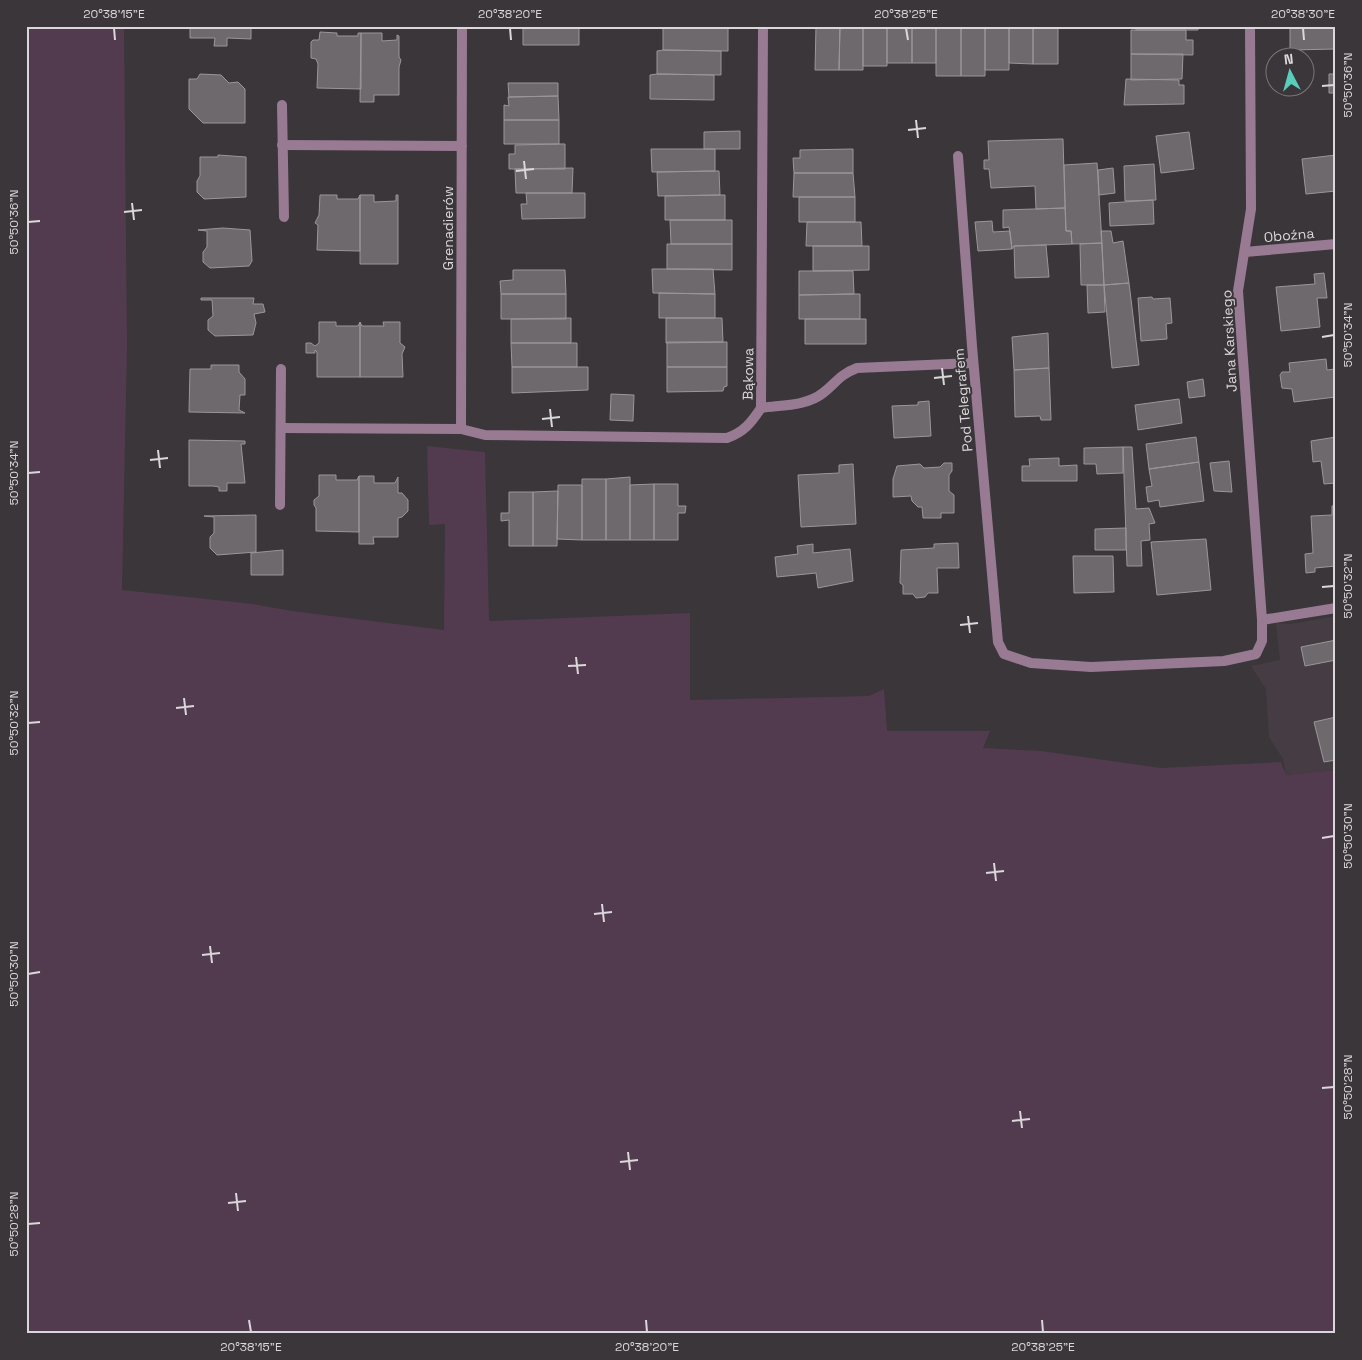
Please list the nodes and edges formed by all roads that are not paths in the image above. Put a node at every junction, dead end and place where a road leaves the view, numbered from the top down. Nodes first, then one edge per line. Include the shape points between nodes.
1 (462, 26) edge
2 (763, 26) edge
3 (1250, 26) edge
4 (282, 105) dead end
5 (282, 145) junction
6 (462, 146) junction
7 (958, 156) dead end
8 (284, 217) dead end
9 (1336, 244) edge
10 (1245, 252) junction
11 (973, 363) junction
12 (281, 370) dead end
13 (762, 408) junction
14 (281, 428) junction
15 (461, 429) junction
16 (280, 505) dead end
17 (1336, 608) edge
18 (1262, 620) junction
19 (1256, 654) joint

1 - 6 street, Grenadierów
2 - 13 street, Bąkowa
3 - 10 street, Jana Karskiego via 1251,209
4 - 5 street
5 - 6 street
5 - 8 street
6 - 15 street, Grenadierów
7 - 11 street, Pod Telegrafem
9 - 10 street, Oboźna
10 - 18 street, Jana Karskiego via 1238,291
11 - 13 street via 857,368 843,374 810,401
11 - 19 street, Pod Telegrafem via 998,642 1004,654 1031,663 1091,667 1224,661
12 - 14 street
13 - 15 street, Bąkowa via 750,425 727,438 485,434
14 - 15 street, Bąkowa
14 - 16 street
17 - 18 street
18 - 19 street, Jana Karskiego via 1262,640

